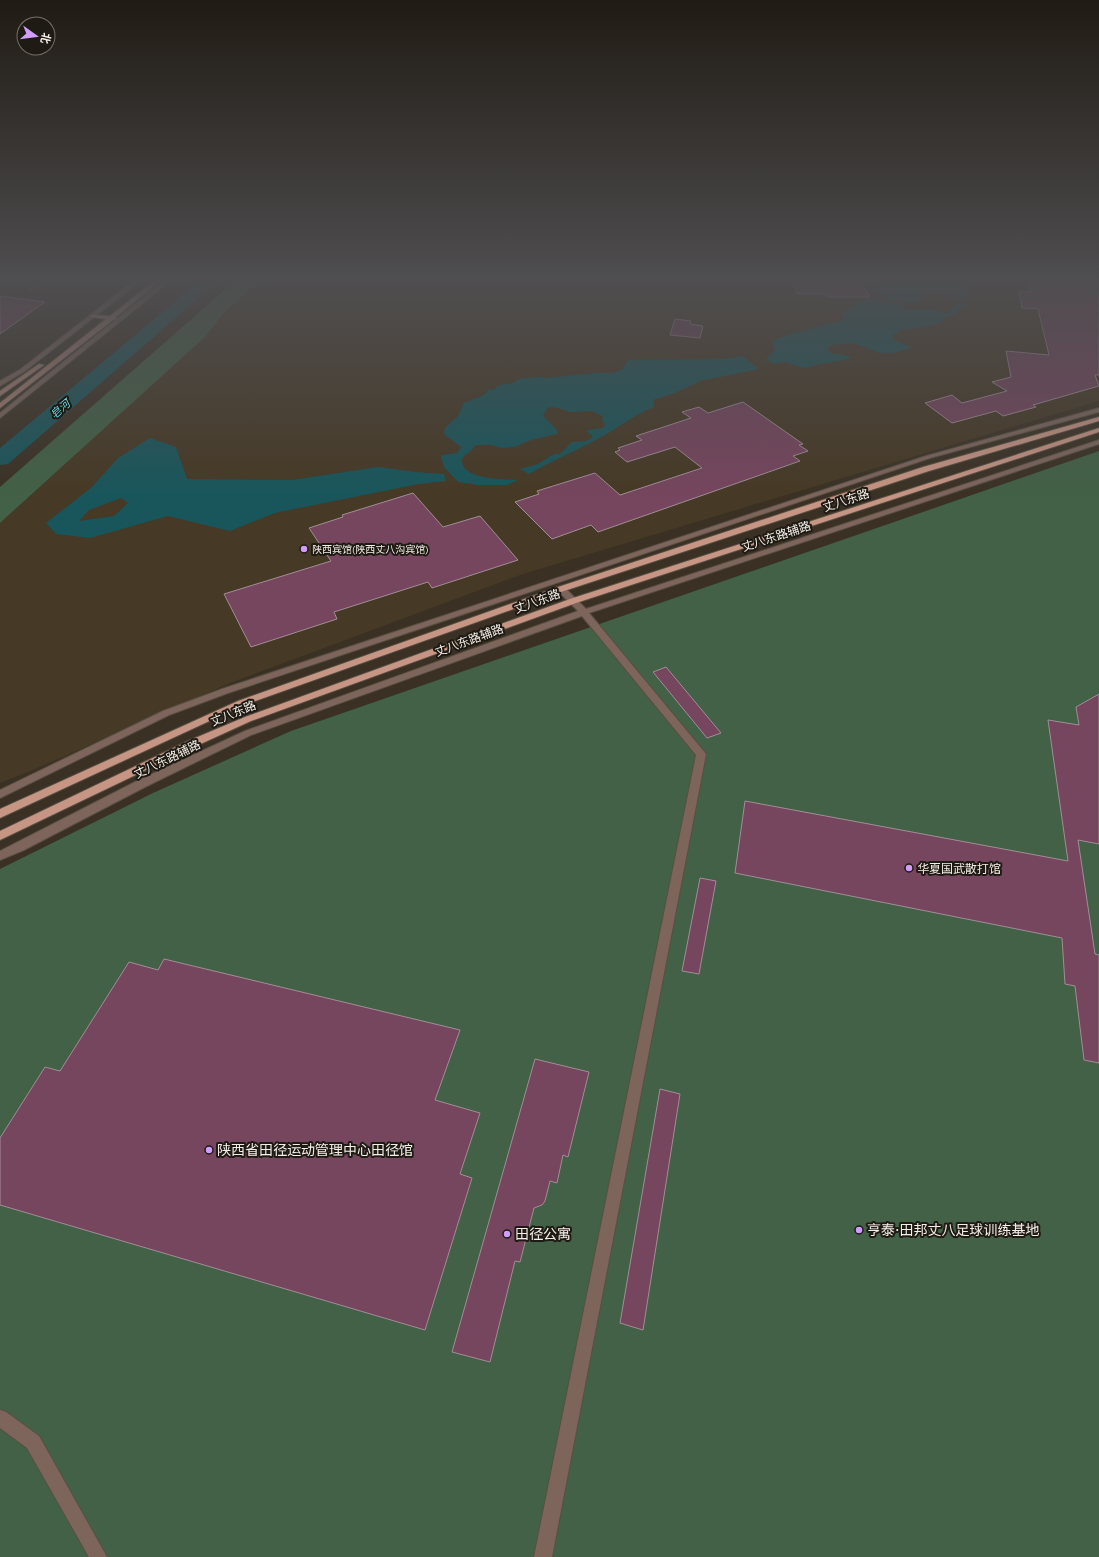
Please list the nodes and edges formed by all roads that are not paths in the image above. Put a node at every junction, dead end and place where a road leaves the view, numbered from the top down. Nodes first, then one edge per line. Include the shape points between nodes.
1 (45, 353) edge
2 (57, 353) edge
3 (68, 353) edge
4 (78, 353) edge
5 (0, 384) edge
6 (0, 394) edge
7 (0, 406) edge
8 (1099, 410) edge
9 (0, 416) edge
10 (1099, 419) edge
11 (1099, 430) edge
12 (1099, 442) edge
13 (561, 589) junction
14 (573, 601) junction
15 (584, 612) junction
16 (0, 794) edge
17 (0, 814) edge
18 (0, 836) edge
19 (0, 856) edge
20 (0, 1418) edge
21 (98, 1557) edge
22 (543, 1557) edge

1 - 5 street
2 - 6 main road
3 - 7 main road
4 - 9 street
8 - 16 street via 928,457 225,691 166,713
10 - 13 main road, 丈八东路 via 926,469
11 - 14 main road, 丈八东路
12 - 15 street, 丈八东路辅路
13 - 14 street
13 - 17 main road, 丈八东路 via 241,703
14 - 15 street
14 - 18 main road, 丈八东路 via 248,719
15 - 19 street, 丈八东路辅路 via 248,733
15 - 22 street via 701,754
20 - 21 street via 34,1442

